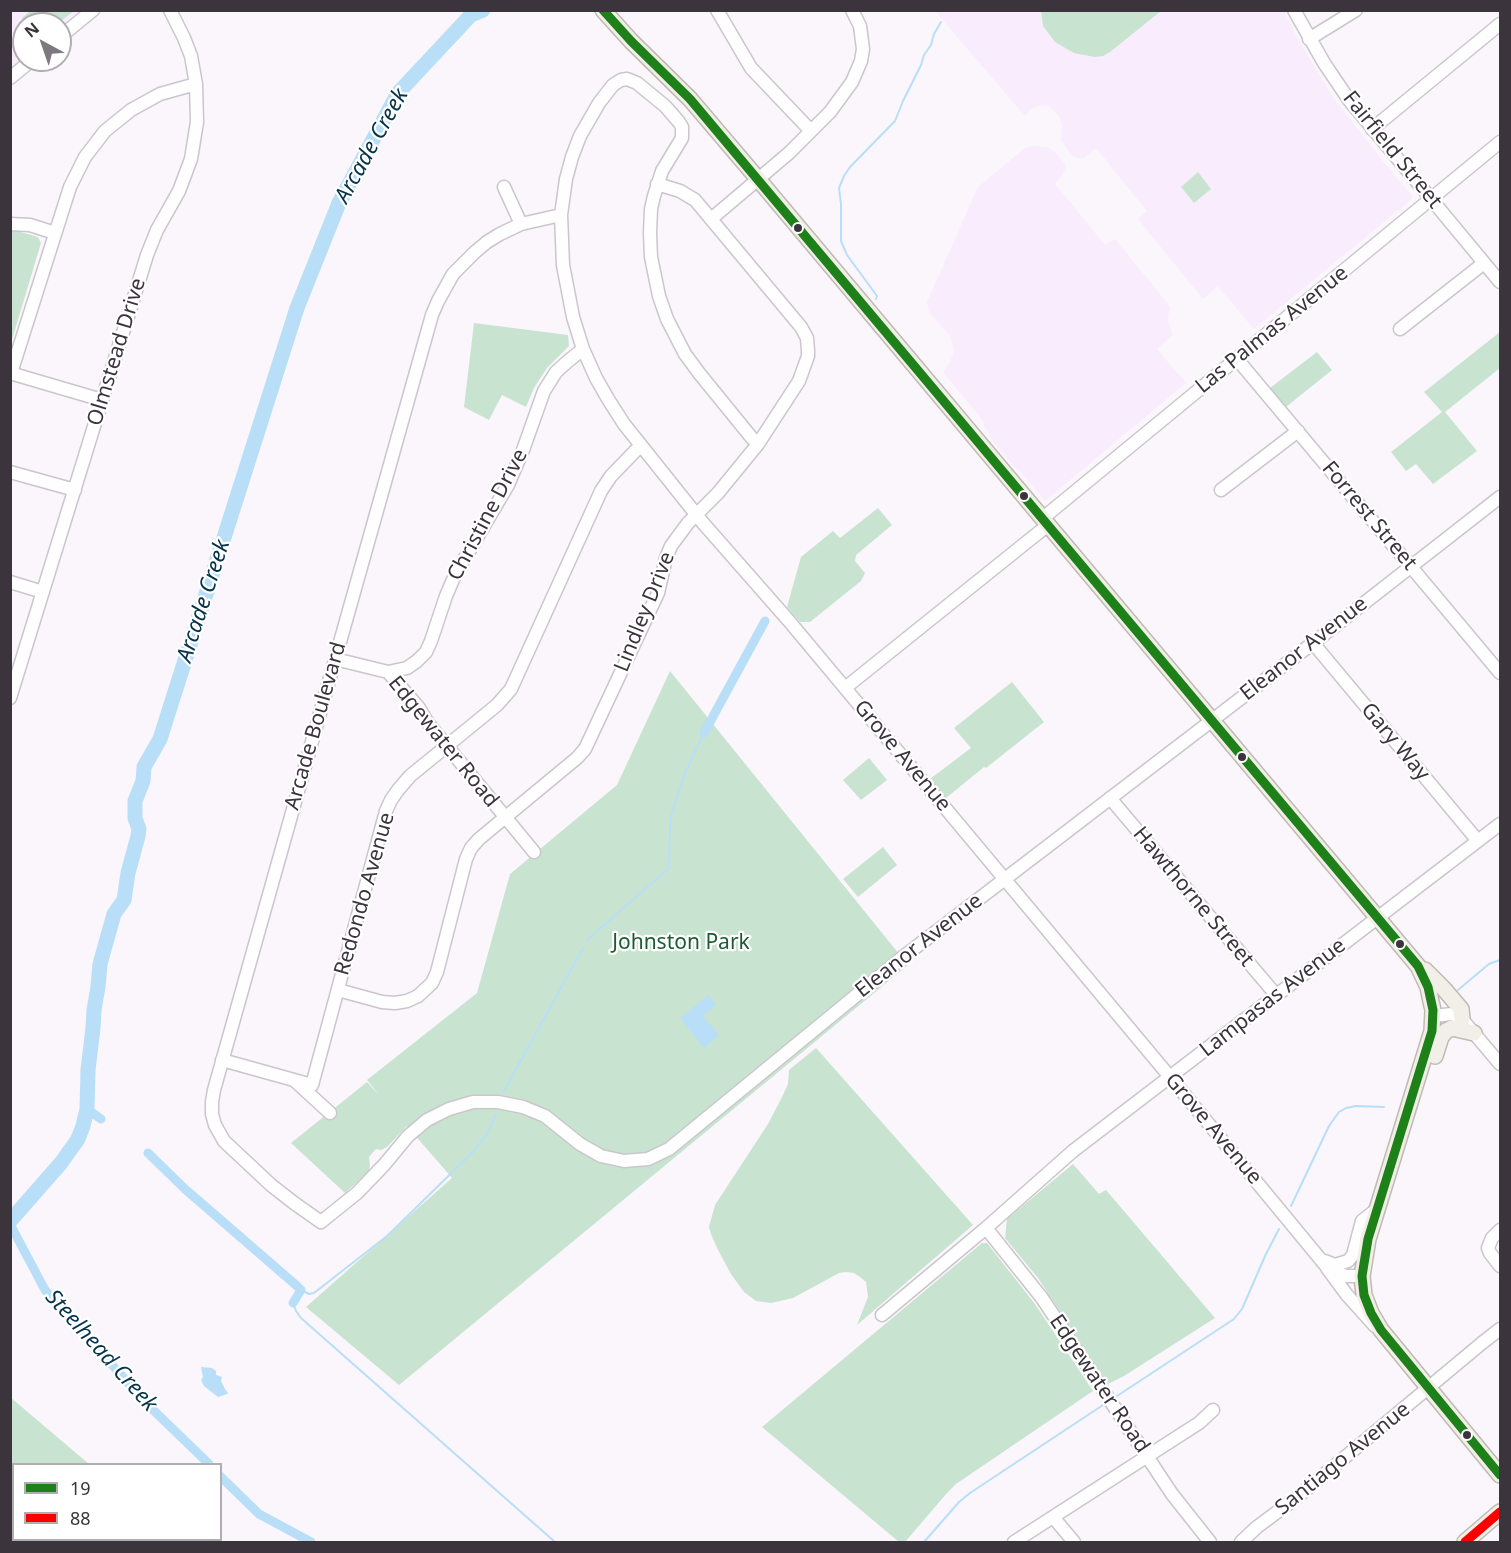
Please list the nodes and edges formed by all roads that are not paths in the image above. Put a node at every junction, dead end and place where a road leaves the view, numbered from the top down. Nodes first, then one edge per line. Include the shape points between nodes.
1 (93, 10) edge
2 (170, 10) edge
3 (603, 10) edge
4 (717, 10) edge
5 (852, 10) edge
6 (1294, 10) edge
7 (1356, 10) edge
8 (1500, 24) edge
9 (72, 27) edge
10 (1309, 39) junction
11 (196, 84) junction
12 (1372, 129) junction
13 (811, 131) junction
14 (1500, 142) edge
15 (758, 179) junction
16 (657, 184) junction
17 (504, 188) dead end
18 (1431, 199) junction
19 (561, 215) junction
20 (711, 219) junction
21 (10, 224) edge
22 (521, 224) junction
23 (56, 233) junction
24 (1484, 263) junction
25 (1500, 282) edge
26 (1400, 329) dead end
27 (583, 349) junction
28 (1237, 359) junction
29 (11, 373) edge
30 (102, 400) junction
31 (1298, 431) junction
32 (758, 444) junction
33 (640, 445) junction
34 (10, 472) edge
35 (75, 490) junction
36 (1221, 490) dead end
37 (1500, 497) edge
38 (696, 515) junction
39 (1045, 521) junction
40 (1411, 567) junction
41 (10, 582) edge
42 (43, 592) junction
43 (1313, 643) junction
44 (335, 659) junction
45 (388, 672) junction
46 (1500, 673) edge
47 (845, 688) junction
48 (11, 697) edge
49 (1212, 720) junction
50 (446, 746) junction
51 (1110, 798) junction
52 (505, 817) junction
53 (1500, 824) edge
54 (1478, 841) junction
55 (534, 852) dead end
56 (1005, 879) junction
57 (1378, 918) junction
58 (1413, 959) junction
59 (338, 990) junction
60 (1276, 995) junction
61 (1433, 1016) junction
62 (1462, 1019) junction
63 (1473, 1033) junction
64 (222, 1060) junction
65 (1500, 1064) edge
66 (1170, 1077) junction
67 (294, 1080) junction
68 (1411, 1103) junction
69 (330, 1113) dead end
70 (1377, 1209) junction
71 (321, 1222) joint
72 (986, 1228) junction
73 (1500, 1230) edge
74 (1321, 1259) junction
75 (1500, 1266) edge
76 (1362, 1276) junction
77 (882, 1315) dead end
78 (1500, 1329) edge
79 (1386, 1336) junction
80 (1428, 1387) junction
81 (1213, 1410) dead end
82 (1147, 1456) junction
83 (1500, 1475) edge
84 (1500, 1512) edge
85 (1053, 1517) junction
86 (1014, 1542) edge
87 (1074, 1542) edge
88 (1210, 1542) edge
89 (1241, 1542) edge
90 (1465, 1542) edge

1 - 9 street
2 - 11 street, Olmstead Drive via 184,38
3 - 15 main road via 690,99
4 - 13 street via 751,68
5 - 13 street via 862,38 858,72 830,112
6 - 10 street, Fairfield Street
7 - 10 street
8 - 12 street
10 - 12 street, Fairfield Street
11 - 23 street via 145,101 105,131 77,172
11 - 30 street, Olmstead Drive via 197,122 191,159 147,255
12 - 18 street, Fairfield Street
13 - 15 street
14 - 18 street, Las Palmas Avenue
15 - 20 street
15 - 39 main road
16 - 19 street via 682,138 682,127 665,106 637,83 617,81 580,136 566,179
16 - 20 street, Lindley Drive via 686,194
16 - 32 street via 651,209 651,257 667,318 685,354
17 - 22 street
18 - 24 street, Fairfield Street
18 - 28 street, Las Palmas Avenue
19 - 22 street, Arcade Boulevard
19 - 27 street, Grove Avenue via 566,289
20 - 32 street, Lindley Drive via 807,338 807,356 799,381
21 - 23 street
22 - 44 street, Arcade Boulevard via 475,252 453,274 432,315
23 - 29 street
24 - 25 street, Fairfield Street
24 - 26 street
27 - 33 street, Grove Avenue via 608,399
27 - 45 street, Christine Drive via 556,372 544,391 508,485 455,575 426,652 407,668
28 - 31 street, Forrest Street
28 - 39 street, Las Palmas Avenue
29 - 30 street
30 - 35 street, Olmstead Drive
31 - 36 street
31 - 40 street, Forrest Street
32 - 38 street, Lindley Drive
33 - 38 street, Grove Avenue
33 - 50 street, Redondo Avenue via 601,491 511,689 498,705
34 - 35 street
35 - 42 street, Olmstead Drive
37 - 40 street, Eleanor Avenue
38 - 47 street, Grove Avenue
38 - 52 street, Lindley Drive via 671,546 658,593 589,744
39 - 47 street, Las Palmas Avenue
39 - 49 main road
40 - 43 street, Eleanor Avenue
40 - 46 street, Forrest Street
41 - 42 street
42 - 48 street, Olmstead Drive
43 - 49 street, Eleanor Avenue
43 - 54 street, Gary Way
44 - 45 street, Edgewater Road
44 - 64 street, Arcade Boulevard
45 - 50 street, Edgewater Road
47 - 56 street, Grove Avenue
49 - 51 street, Eleanor Avenue
49 - 57 main road
50 - 52 street, Edgewater Road
50 - 59 street, Redondo Avenue via 406,780 386,811
51 - 56 street, Eleanor Avenue
51 - 60 street, Hawthorne Street
52 - 55 street, Edgewater Road
52 - 59 street, Lindley Drive via 478,839 468,854 437,972 428,988 413,999 395,1003
53 - 54 street, Lampasas Avenue
54 - 57 street, Lampasas Avenue
56 - 66 street, Grove Avenue
56 - 71 street, Eleanor Avenue via 903,957 669,1149 648,1159 624,1161 601,1156 545,1116 498,1102 473,1102 427,1120 357,1193
57 - 58 main road
57 - 60 street, Lampasas Avenue
58 - 61 main road via 1428,987
58 - 62 main road via 1461,1009
59 - 67 street, Redondo Avenue via 312,1085
60 - 66 street, Lampasas Avenue
61 - 62 street via 1452,1014
61 - 68 main road
62 - 63 street
63 - 65 street
63 - 68 main road via 1452,1028 1446,1031 1424,1090
64 - 67 street
64 - 71 street, Arcade Boulevard via 212,1102 212,1114 221,1136 271,1185
66 - 72 street, Lampasas Avenue via 1066,1157
66 - 74 street, Grove Avenue
67 - 69 street
68 - 70 main road
70 - 74 street via 1362,1221 1353,1256 1335,1265
70 - 76 main road
72 - 77 street, Lampasas Avenue
72 - 82 street, Edgewater Road via 1042,1298
73 - 75 street via 1489,1245
74 - 76 street, Grove Avenue via 1335,1272
74 - 79 street, Grove Avenue via 1361,1312
76 - 79 main road, Grove Avenue via 1367,1304
78 - 80 street, Santiago Avenue
79 - 80 main road, Grove Avenue
80 - 83 main road, Grove Avenue
80 - 89 street, Santiago Avenue
81 - 82 street
82 - 85 street
82 - 88 street, Edgewater Road
84 - 90 main road
85 - 86 street
85 - 87 street

